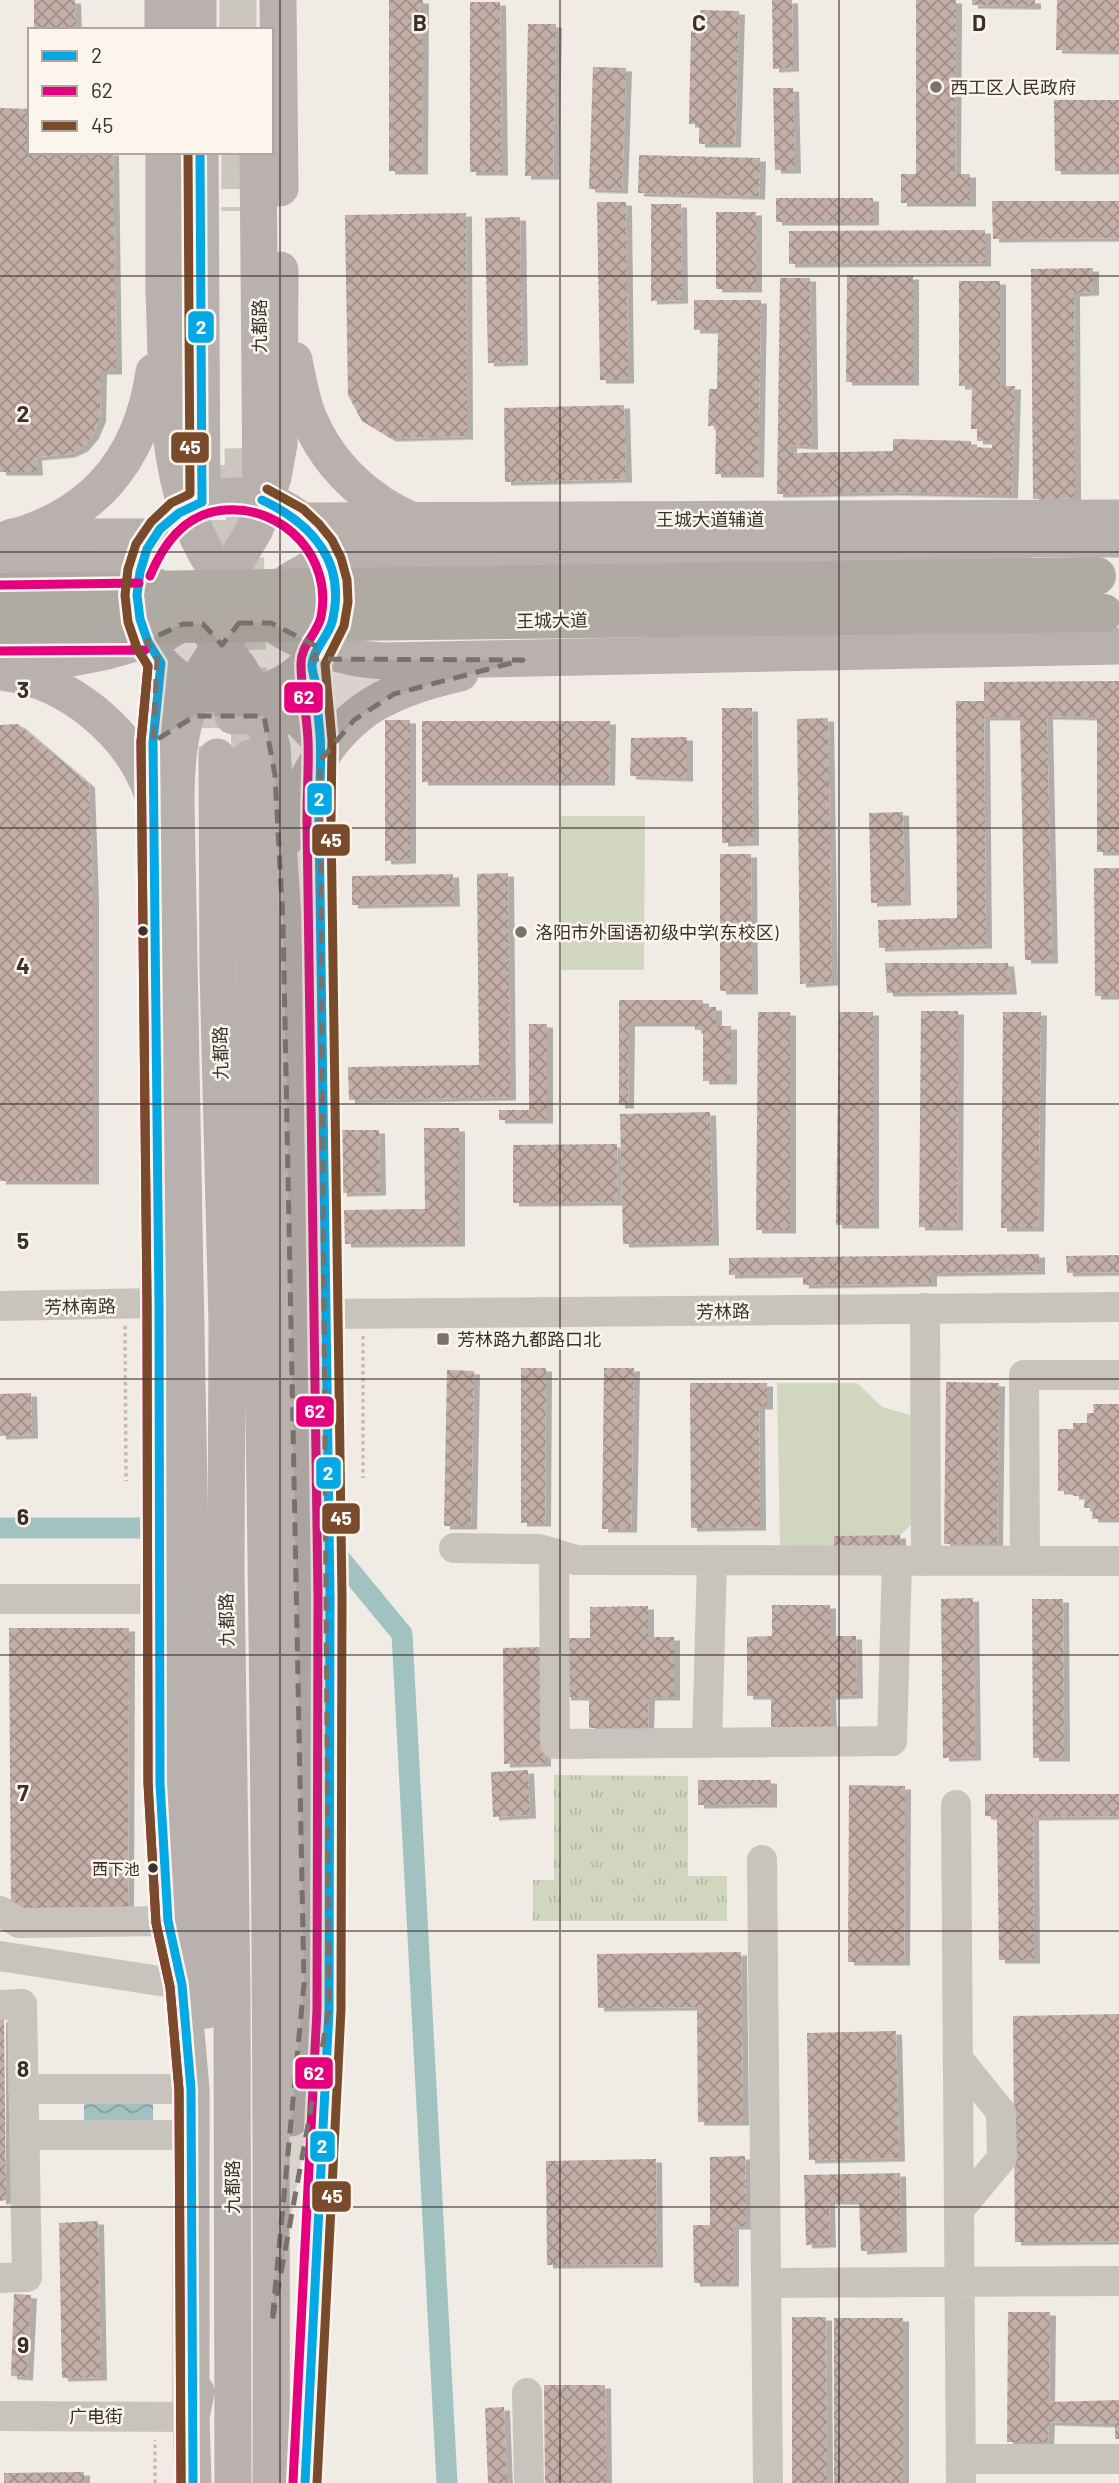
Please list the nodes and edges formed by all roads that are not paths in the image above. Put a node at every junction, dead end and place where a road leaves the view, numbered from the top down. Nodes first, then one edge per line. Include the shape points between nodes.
1 (163, 0) edge
2 (198, 0) edge
3 (257, 0) edge
4 (278, 0) edge
5 (163, 28) edge
6 (198, 28) edge
7 (258, 28) edge
8 (164, 154) edge
9 (200, 154) edge
10 (258, 154) edge
11 (280, 270) junction
12 (164, 291) junction
13 (202, 400) junction
14 (260, 402) junction
15 (262, 500) junction
16 (202, 502) junction
17 (1119, 518) edge
18 (866, 519) junction
19 (302, 521) junction
20 (155, 537) junction
21 (0, 539) edge
22 (522, 539) junction
23 (1119, 539) edge
24 (0, 558) edge
25 (1004, 558) junction
26 (1094, 563) edge
27 (330, 566) junction
28 (139, 571) junction
29 (0, 573) edge
30 (0, 592) edge
31 (0, 626) edge
32 (1114, 630) edge
33 (499, 635) junction
34 (0, 639) edge
35 (320, 647) junction
36 (153, 651) junction
37 (1119, 656) edge
38 (539, 658) junction
39 (615, 661) junction
40 (0, 664) edge
41 (0, 672) edge
42 (320, 740) junction
43 (153, 742) junction
44 (283, 921) junction
45 (179, 924) junction
46 (0, 1306) edge
47 (1119, 1307) edge
48 (926, 1315) junction
49 (148, 1316) junction
50 (1119, 1320) edge
51 (339, 1323) junction
52 (0, 1325) edge
53 (1119, 1374) edge
54 (454, 1548) dead end
55 (554, 1553) junction
56 (712, 1560) junction
57 (897, 1561) junction
58 (926, 1561) junction
59 (1025, 1561) junction
60 (1119, 1561) edge
61 (159, 1587) junction
62 (0, 1600) edge
63 (707, 1742) junction
64 (956, 1805) dead end
65 (762, 1860) dead end
66 (0, 1911) edge
67 (169, 1921) junction
68 (0, 1956) edge
69 (193, 1987) junction
70 (0, 2005) edge
71 (329, 2010) junction
72 (958, 2059) junction
73 (23, 2088) junction
74 (191, 2089) junction
75 (24, 2135) junction
76 (190, 2135) junction
77 (232, 2206) junction
78 (959, 2210) junction
79 (0, 2278) edge
80 (960, 2281) junction
81 (1119, 2281) edge
82 (766, 2283) junction
83 (272, 2322) junction
84 (527, 2393) dead end
85 (0, 2416) edge
86 (173, 2417) junction
87 (1119, 2459) edge
88 (961, 2471) edge
89 (193, 2483) edge
90 (233, 2483) edge
91 (271, 2483) edge
92 (305, 2483) edge
93 (529, 2483) edge
94 (768, 2483) edge

1 - 5 main road
2 - 6 main road
3 - 7 main road
4 - 11 main road
8 - 12 main road
9 - 13 main road
10 - 14 main road, 九都路
11 - 22 main road, bridge via 305,410 342,472 383,505 428,526
11 - 40 main road, bridge via 280,422 275,466 255,529 222,584 194,616 160,636 56,661
12 - 21 main road, bridge via 150,397 141,427 121,464 98,492 64,517
12 - 38 main road, bridge via 170,440 178,482 211,563 240,599 299,639 350,657 384,661
13 - 14 main road via 212,409 231,414
13 - 16 main road
14 - 15 main road, 九都路
15 - 16 main road via 233,496
15 - 19 main road
16 - 20 main road via 181,512
17 - 18 main road, 王城大道辅道
18 - 19 main road, 王城大道辅道
18 - 25 main road
19 - 27 main road
20 - 21 main road
20 - 28 main road
22 - 23 main road, bridge
22 - 45 main road, bridge via 409,546 341,557 293,580 248,612 203,674 182,730 176,771
23 - 26 main road
24 - 44 main road, bridge via 82,562 131,573 174,598 226,650 255,694 272,747
25 - 26 main road
25 - 27 main road
26 - 30 highway, 王城大道, bridge
27 - 35 main road via 335,583 333,620
28 - 29 main road
28 - 36 main road via 136,608
31 - 32 highway, 王城大道, bridge
32 - 33 main road, 王城大道
32 - 38 main road, bridge
33 - 35 main road, 王城大道
33 - 39 main road
34 - 36 main road
35 - 36 main road via 292,678 276,688 240,696 186,684
35 - 39 main road
35 - 42 main road
36 - 40 main road
36 - 43 main road
37 - 39 main road
38 - 44 main road, bridge via 413,685 373,705 345,728 297,802 286,850
41 - 45 main road, bridge via 62,691 106,723 131,752 157,807
42 - 43 main road via 297,716 195,716
42 - 51 main road via 319,820
43 - 49 main road
44 - 83 main road, bridge via 304,1984
45 - 69 main road, bridge via 196,1857
46 - 49 street, 芳林南路
47 - 48 street, 芳林路
48 - 50 street, 芳林路
48 - 51 street, 芳林路
48 - 58 street
49 - 52 street, 芳林南路
49 - 61 main road, bridge via 143,1476
51 - 71 main road via 329,1497
53 - 59 street via 1024,1375
54 - 55 street
55 - 56 street via 576,1560
55 - 63 street via 555,1744
56 - 57 street
56 - 63 street
57 - 58 street
57 - 63 street via 892,1741
58 - 59 street
59 - 60 street
61 - 62 street
61 - 67 main road via 160,1783
64 - 72 street
65 - 82 street
66 - 67 street via 19,1923
67 - 69 main road
68 - 69 street
69 - 74 main road
69 - 77 main road
70 - 73 street via 22,2004
71 - 83 main road
71 - 92 main road
72 - 78 street
72 - 78 street via 1001,2112 1002,2158
73 - 74 street
73 - 75 street
74 - 76 main road
75 - 76 street
75 - 79 street via 27,2277
76 - 86 main road
77 - 83 main road, 九都路 via 227,1324 218,968 234,758 263,1285
77 - 86 main road
77 - 90 main road, 九都路
78 - 80 street
80 - 81 street
80 - 82 street
80 - 88 street
82 - 94 street
83 - 91 main road, 九都路
83 - 92 main road
84 - 93 street
85 - 86 street, 广电街
86 - 89 main road
87 - 88 street

